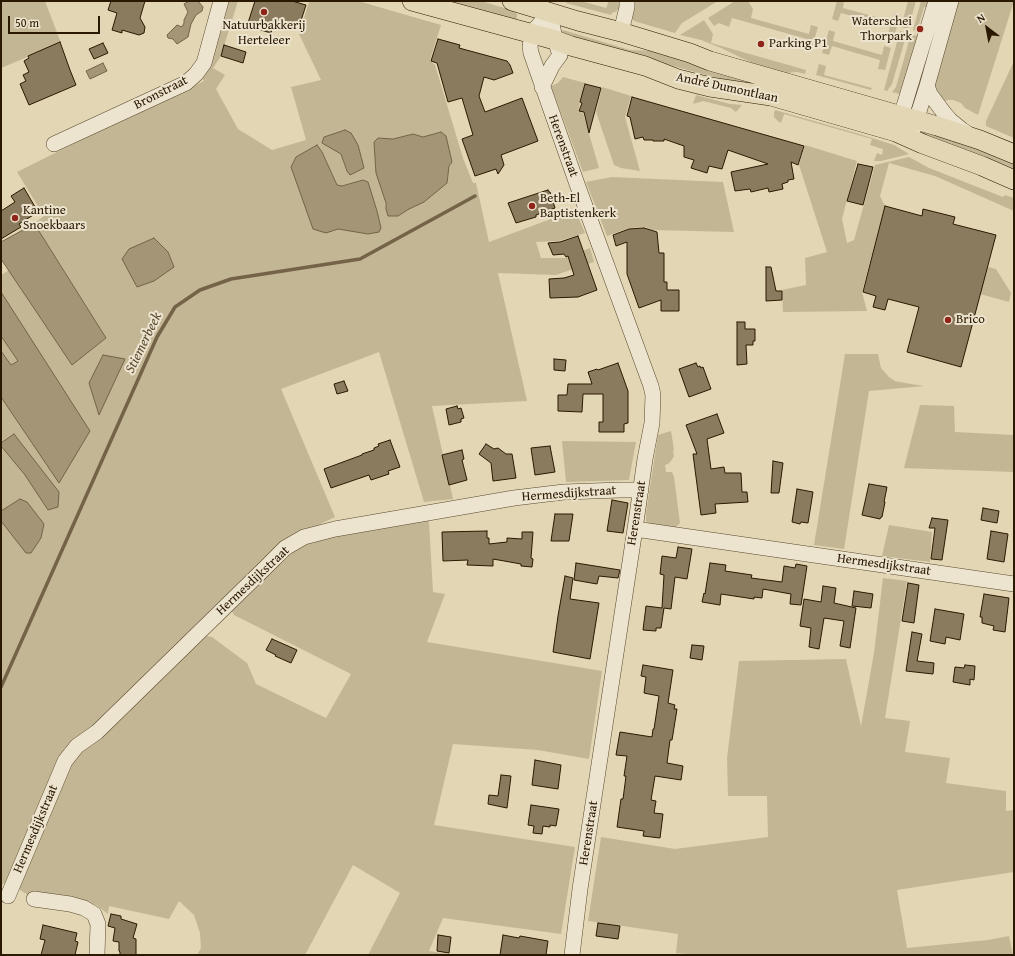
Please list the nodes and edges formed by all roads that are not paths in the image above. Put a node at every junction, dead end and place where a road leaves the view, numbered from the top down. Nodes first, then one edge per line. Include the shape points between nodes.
1 (221, 1) edge
2 (412, 1) edge
3 (512, 1) edge
4 (627, 1) edge
5 (936, 1) edge
6 (950, 1) edge
7 (550, 12) junction
8 (621, 32) junction
9 (532, 34) junction
10 (555, 40) junction
11 (927, 86) junction
12 (542, 87) junction
13 (906, 127) junction
14 (980, 140) junction
15 (54, 144) dead end
16 (1014, 154) edge
17 (1014, 180) edge
18 (641, 490) junction
19 (635, 529) junction
20 (1014, 584) edge
21 (9, 896) edge
22 (34, 899) dead end
23 (98, 955) edge
24 (572, 955) edge

1 - 15 street, Bronstraat via 204,63 186,83
2 - 9 main road, André Dumontlaan
3 - 7 main road, André Dumontlaan
4 - 8 street
5 - 13 street
6 - 11 street
7 - 8 main road, André Dumontlaan
7 - 9 street
7 - 10 street
8 - 13 main road, André Dumontlaan
9 - 10 main road, André Dumontlaan
9 - 12 street, Herenstraat via 531,53
10 - 12 street via 560,55
10 - 13 main road, André Dumontlaan via 710,87 771,96
11 - 13 street
11 - 14 street via 950,120
12 - 18 street, Herenstraat via 651,386 652,423
13 - 14 main road, André Dumontlaan
13 - 17 main road, André Dumontlaan
14 - 16 main road, André Dumontlaan
18 - 19 street, Herenstraat
18 - 21 street, Hermesdijkstraat via 564,492 514,498 335,529 304,537 285,548 97,732 77,746 65,761
19 - 20 street, Hermesdijkstraat
19 - 24 street, Herenstraat
22 - 23 street via 70,904 94,914 98,924

